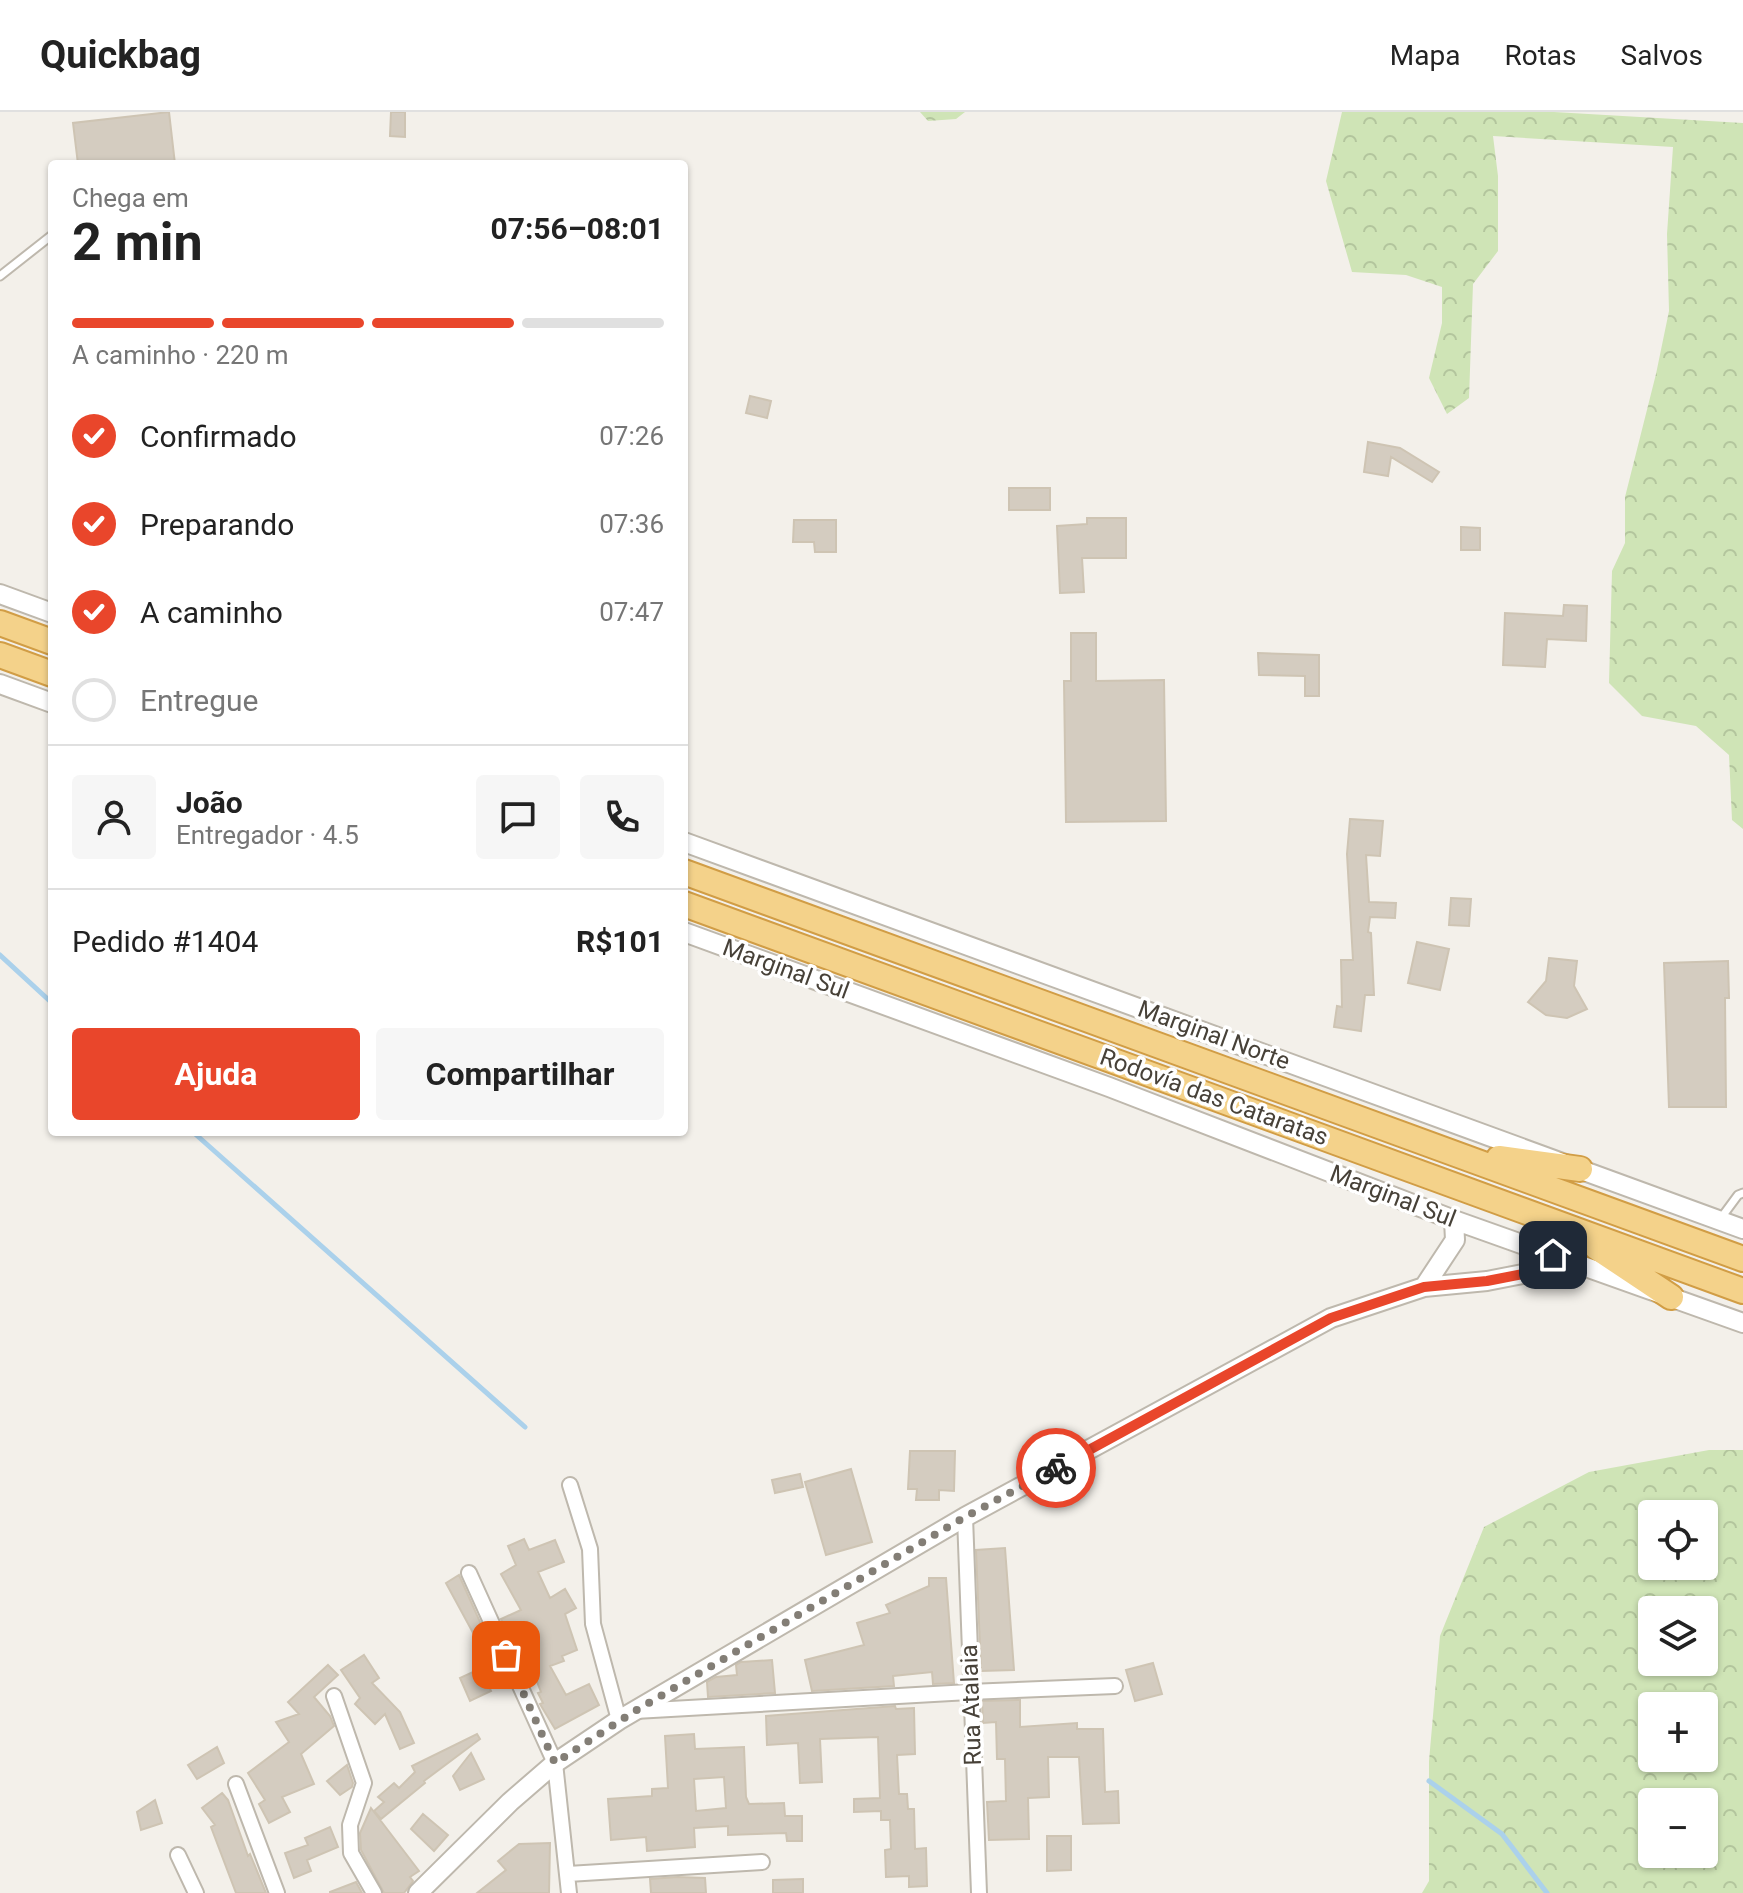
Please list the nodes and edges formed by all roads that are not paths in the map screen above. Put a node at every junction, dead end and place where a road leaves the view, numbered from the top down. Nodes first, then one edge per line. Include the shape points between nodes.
1 (48, 238) edge
2 (0, 276) edge
3 (0, 594) edge
4 (48, 612) edge
5 (0, 623) edge
6 (48, 641) edge
7 (0, 655) edge
8 (47, 673) edge
9 (0, 684) edge
10 (48, 702) edge
11 (688, 843) edge
12 (688, 873) edge
13 (688, 905) edge
14 (688, 933) edge
15 (1453, 1152) junction
16 (1580, 1169) junction
17 (1743, 1193) edge
18 (1454, 1220) junction
19 (1719, 1220) junction
20 (1564, 1225) junction
21 (1743, 1229) edge
22 (1553, 1255) junction
23 (1743, 1259) edge
24 (1424, 1287) junction
25 (1743, 1291) edge
26 (1671, 1297) junction
27 (1743, 1323) edge
28 (570, 1485) dead end
29 (965, 1517) junction
30 (469, 1573) dead end
31 (1115, 1686) dead end
32 (969, 1692) junction
33 (334, 1696) dead end
34 (627, 1716) junction
35 (555, 1763) junction
36 (236, 1784) dead end
37 (178, 1855) dead end
38 (762, 1862) dead end
39 (568, 1874) junction
40 (196, 1893) edge
41 (277, 1893) edge
42 (374, 1893) edge
43 (418, 1893) edge
44 (569, 1893) edge
45 (979, 1893) edge

1 - 2 lane
3 - 4 street
5 - 6 highway
7 - 8 highway
9 - 10 street
11 - 16 street, Marginal Norte
12 - 15 highway, Rodovía das Cataratas
13 - 20 highway, Rodovía das Cataratas
14 - 18 street, Marginal Sul
15 - 16 highway
15 - 23 highway, Rodovía das Cataratas
16 - 19 street, Marginal Norte
17 - 19 lane
18 - 22 street, Marginal Sul
18 - 24 street via 1455,1240
19 - 21 street, Marginal Norte
20 - 25 highway, Rodovía das Cataratas
20 - 26 highway
22 - 24 street via 1533,1272
22 - 26 street, Marginal Sul
24 - 29 street via 1331,1318
26 - 27 street, Marginal Sul
28 - 34 street via 590,1549 593,1624
29 - 32 street, Rua Atalaia
29 - 34 street
30 - 35 street
31 - 32 street
32 - 34 street
32 - 45 street, Rua Atalaia
33 - 42 street via 364,1783 350,1825 351,1853
34 - 35 street
35 - 39 street
35 - 43 street
36 - 41 street
37 - 40 street
38 - 39 street
39 - 44 street

